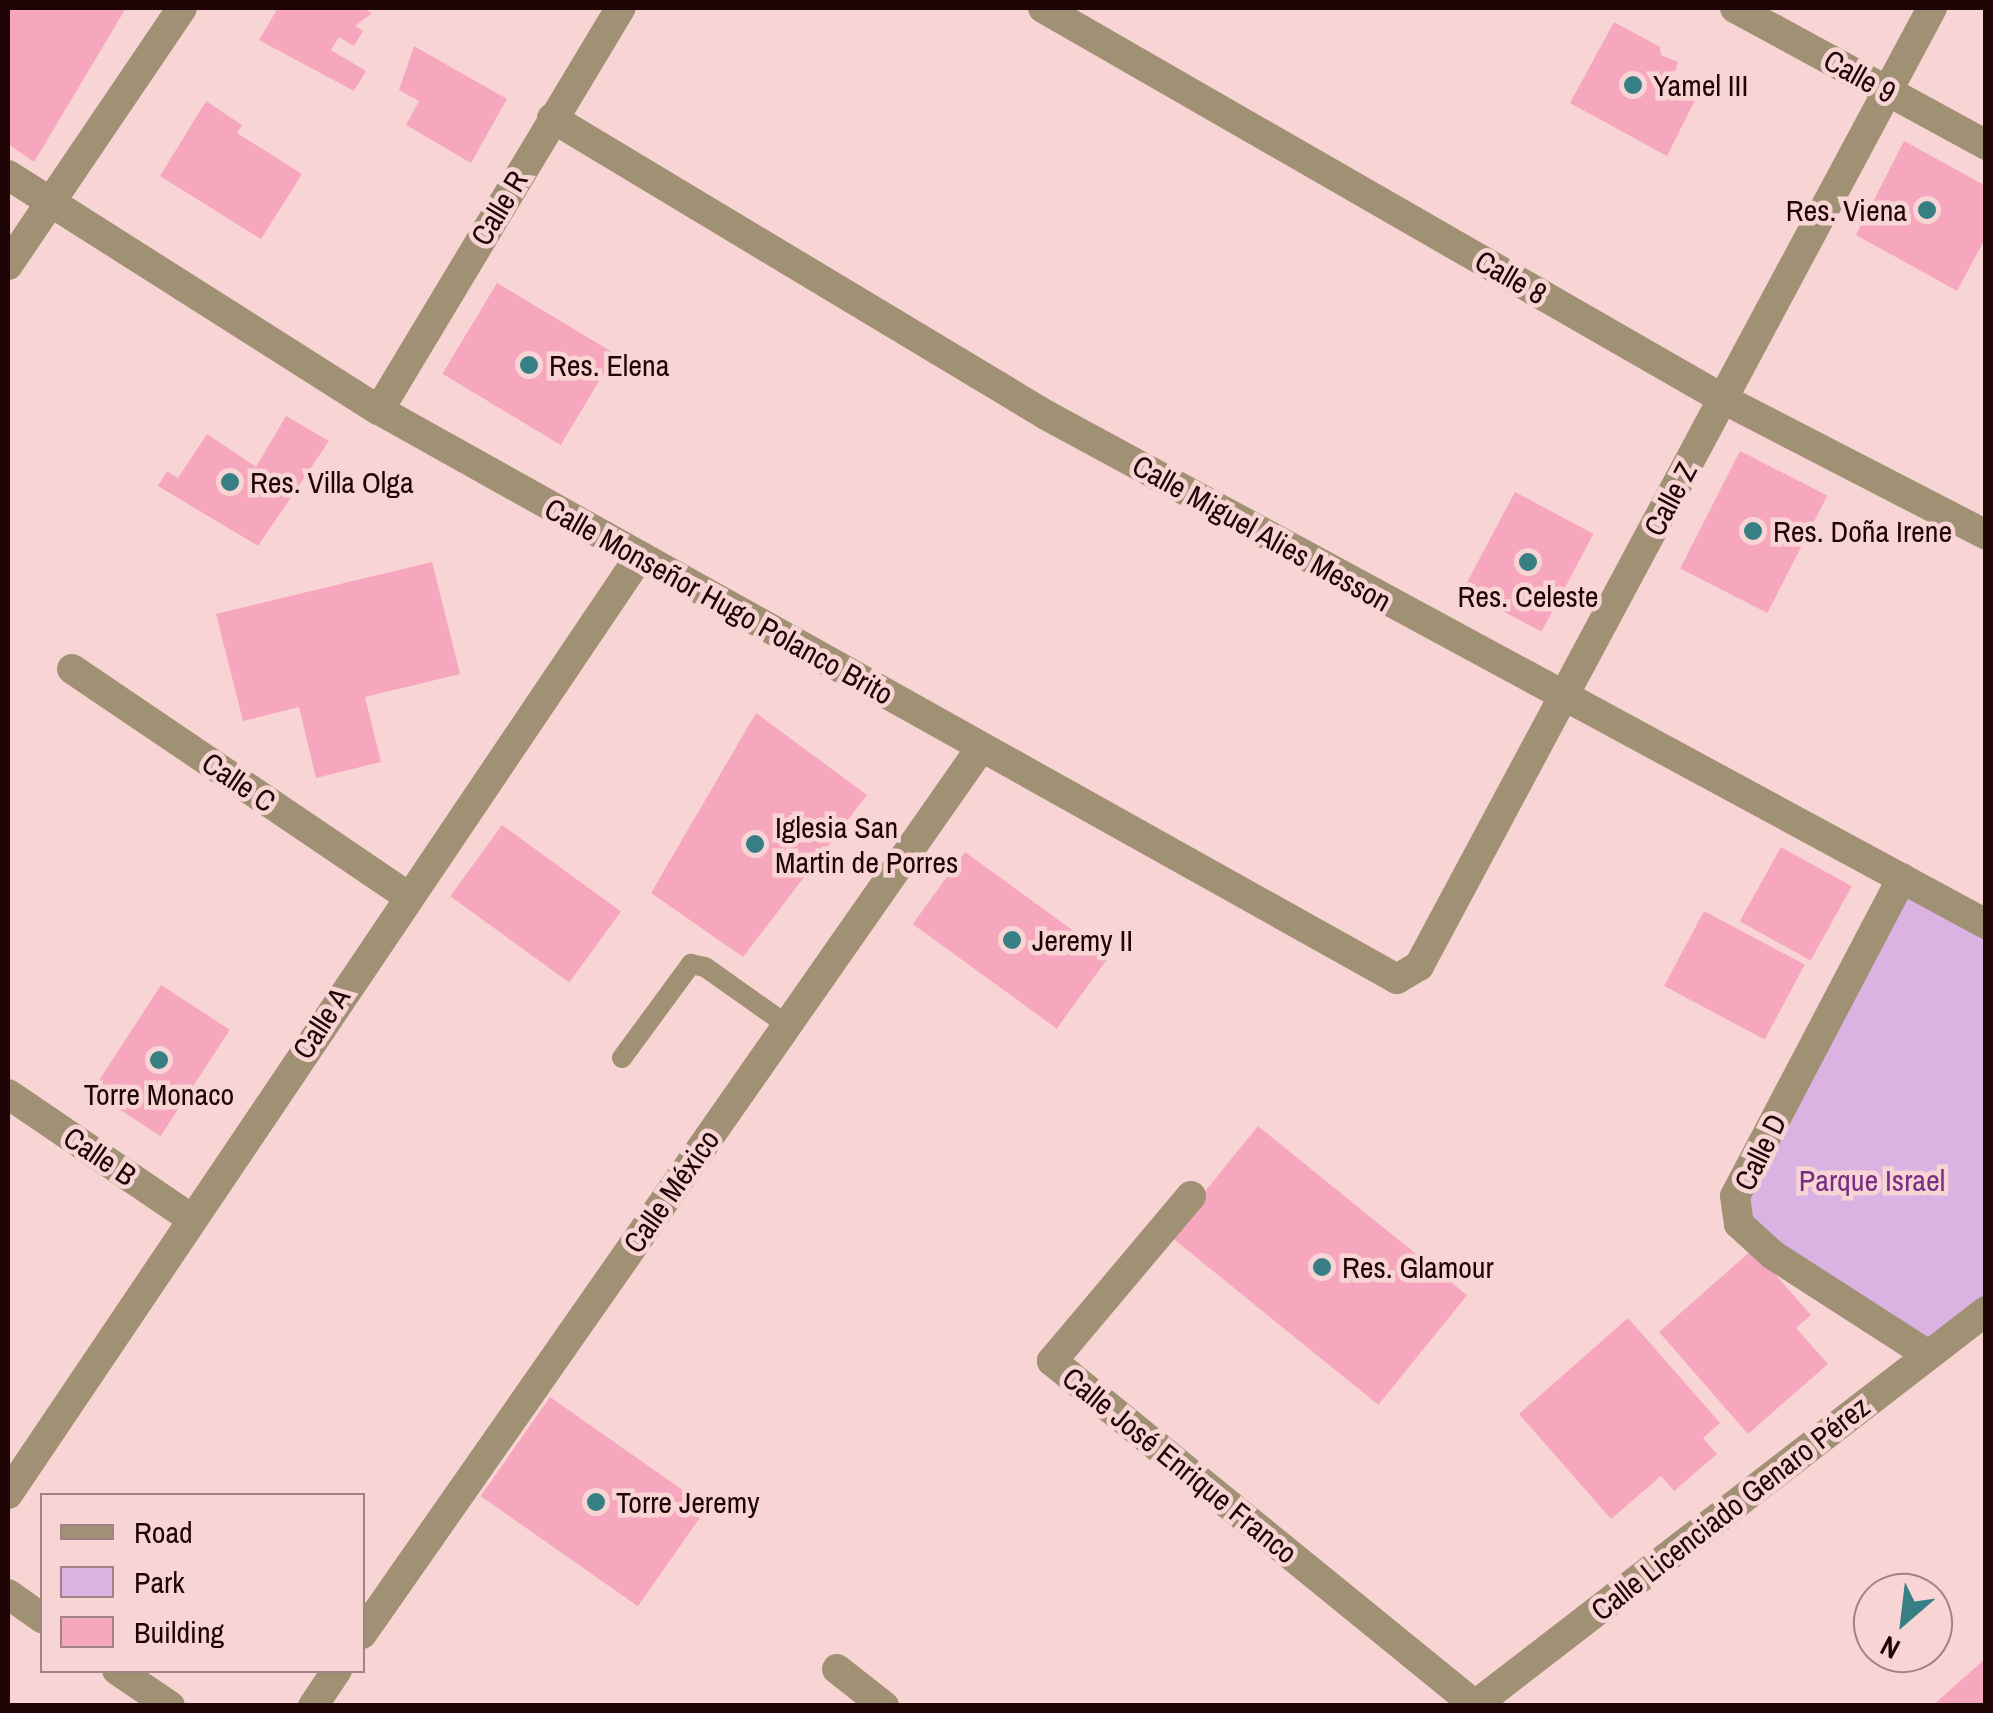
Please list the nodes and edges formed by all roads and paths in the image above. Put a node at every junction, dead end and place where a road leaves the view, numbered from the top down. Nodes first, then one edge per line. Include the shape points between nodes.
1 (182, 8) edge
2 (620, 8) edge
3 (1043, 8) edge
4 (1735, 8) edge
5 (1932, 8) edge
6 (1886, 91) junction
7 (552, 118) junction
8 (1986, 146) edge
9 (8, 176) edge
10 (52, 203) junction
11 (8, 266) edge
12 (1723, 399) junction
13 (380, 410) junction
14 (1986, 536) edge
15 (640, 556) junction
16 (72, 669) dead end
17 (1566, 697) junction
18 (980, 749) junction
19 (1902, 878) junction
20 (406, 895) junction
21 (1986, 924) edge
22 (1397, 979) joint
23 (787, 1025) junction
24 (622, 1058) dead end
25 (8, 1094) edge
26 (1191, 1196) dead end
27 (192, 1219) junction
28 (1986, 1312) edge
29 (1928, 1354) junction
30 (8, 1494) edge
31 (8, 1594) edge
32 (40, 1617) edge
33 (365, 1630) edge
34 (838, 1669) dead end
35 (121, 1673) edge
36 (335, 1673) edge
37 (1475, 1705) edge
38 (170, 1706) edge
39 (313, 1706) edge
40 (884, 1706) edge

1 - 10 street
2 - 7 street, Calle R
3 - 12 street, Calle 8
4 - 6 street, Calle 9
5 - 6 street, Calle Z
6 - 8 street, Calle 9
6 - 12 street, Calle Z
7 - 13 street, Calle R
7 - 17 street, Calle Miguel Alies Messon via 1046,415
9 - 10 street, Calle Monseñor Hugo Polanco Brito
10 - 11 street
10 - 13 street, Calle Monseñor Hugo Polanco Brito
12 - 14 street, Calle 8
12 - 17 street, Calle Z
13 - 15 street, Calle Monseñor Hugo Polanco Brito
15 - 18 street, Calle Monseñor Hugo Polanco Brito
15 - 20 street, Calle A
16 - 20 street, Calle C
17 - 19 street, Calle Miguel Alies Messon
17 - 22 street, Calle Z via 1419,966
18 - 22 street, Calle Monseñor Hugo Polanco Brito
18 - 23 street, Calle México
19 - 21 street, Calle Miguel Alies Messon
19 - 29 street, Calle D via 1735,1196 1738,1224 1773,1255
20 - 27 street, Calle A
23 - 24 lane via 691,964
23 - 33 street, Calle México
25 - 27 street, Calle B
26 - 37 street, Calle José Enrique Franco via 1052,1360
27 - 30 street, Calle A
28 - 29 street, Calle Licenciado Genaro Pérez
29 - 37 street, Calle Licenciado Genaro Pérez
31 - 32 street
34 - 40 street
35 - 38 street
36 - 39 street

